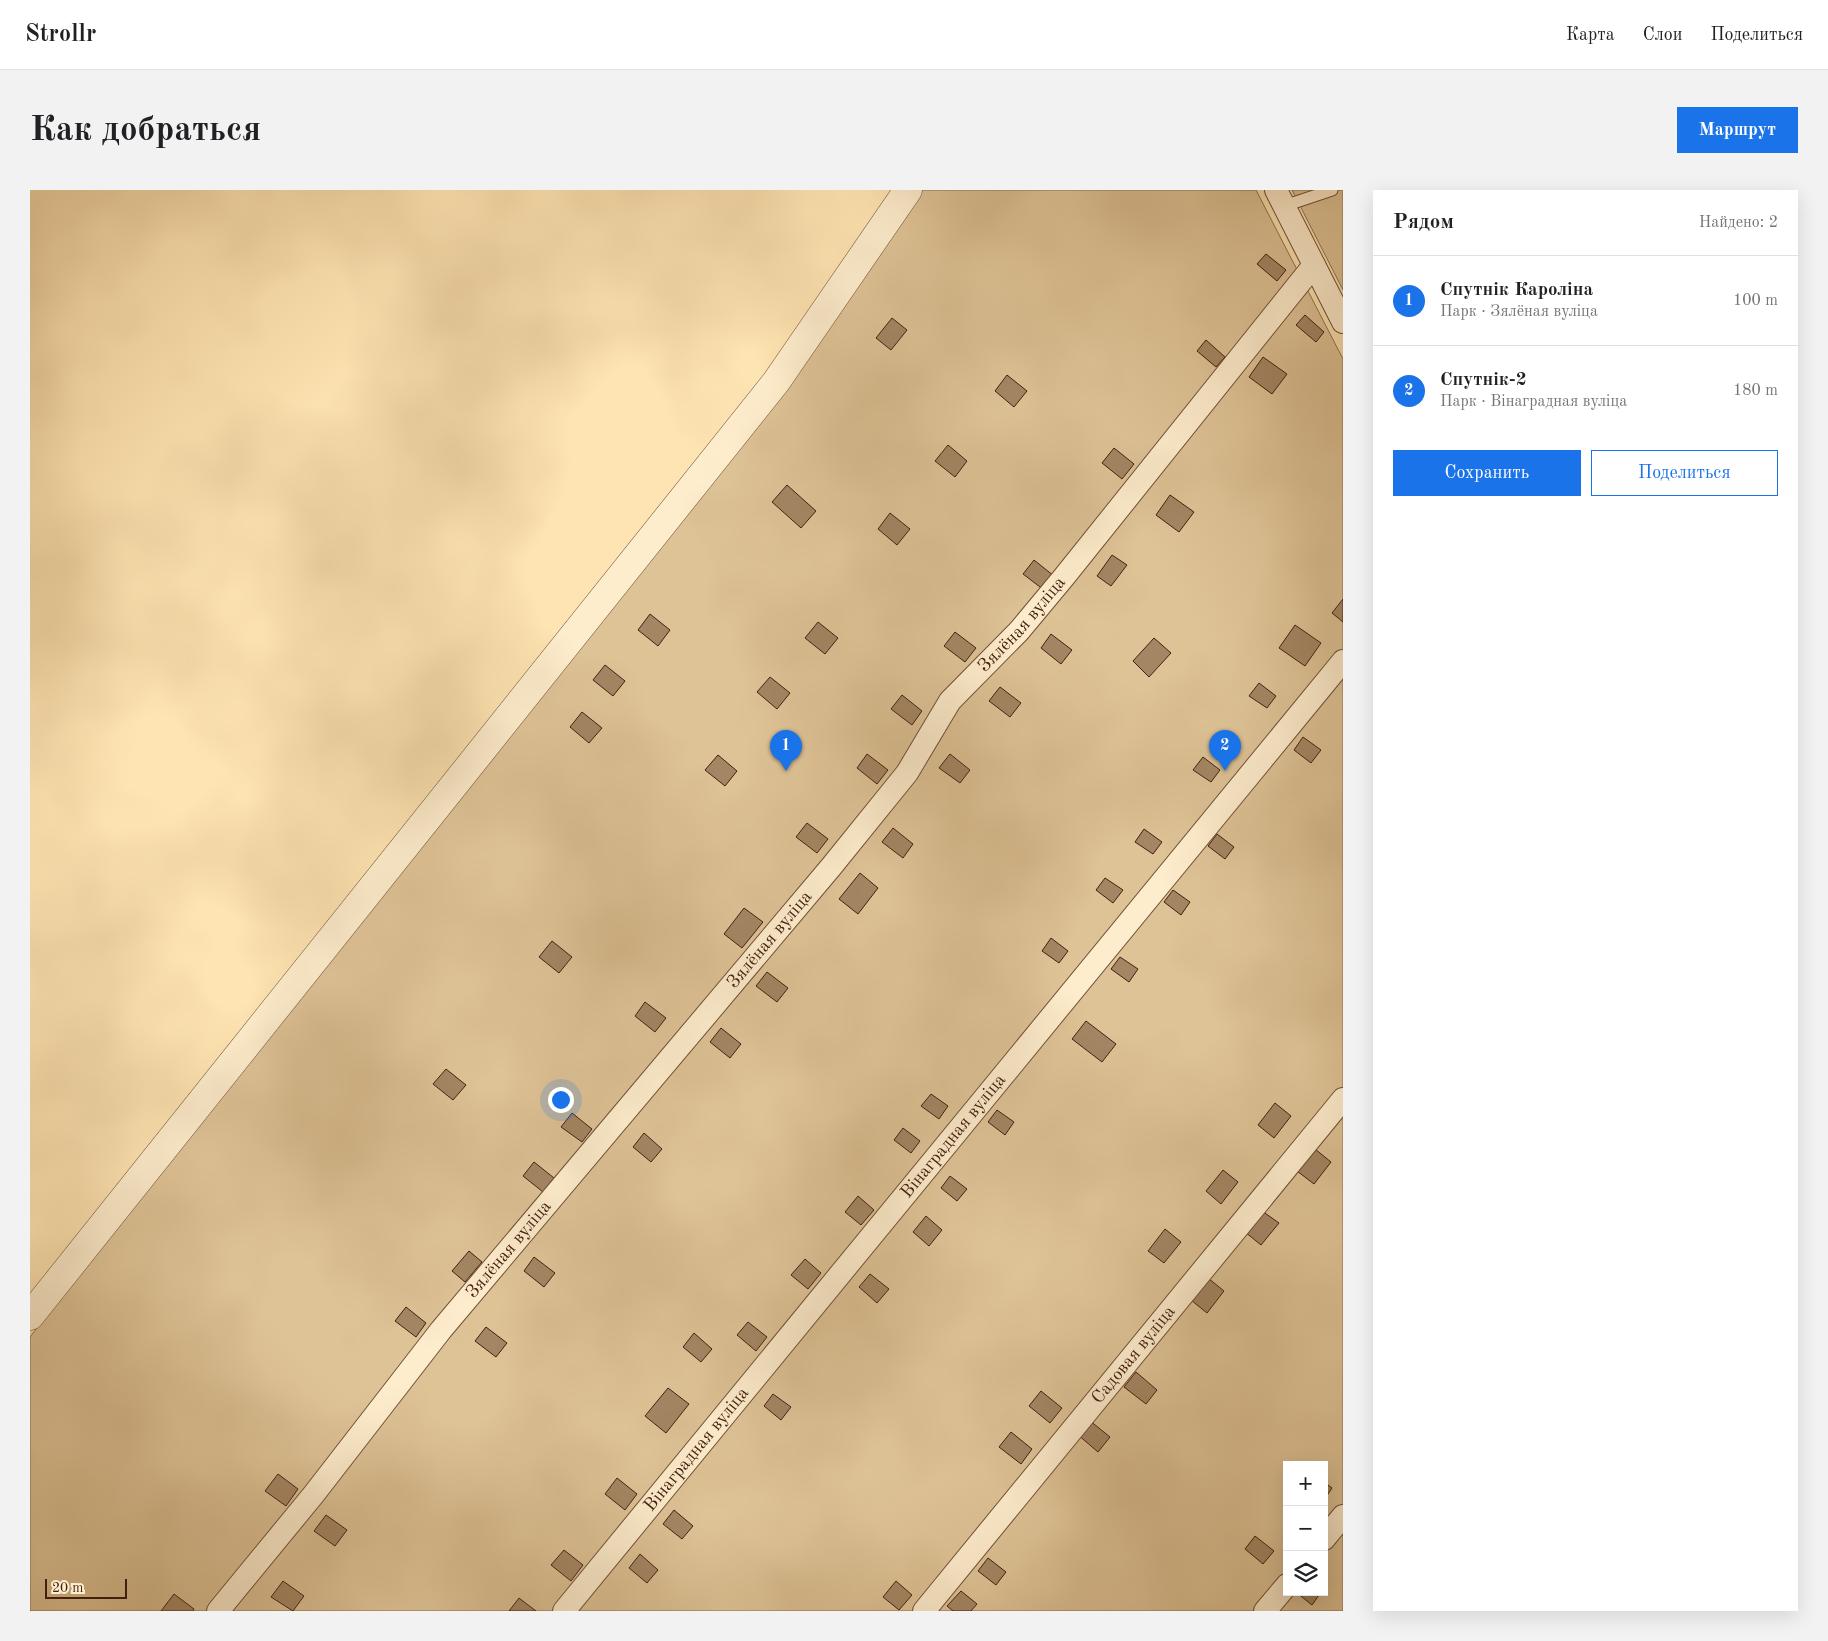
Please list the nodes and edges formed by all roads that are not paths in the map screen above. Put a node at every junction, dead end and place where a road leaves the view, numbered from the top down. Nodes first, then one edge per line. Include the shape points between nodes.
1 (908, 190) edge
2 (1332, 190) edge
3 (1280, 198) edge
4 (1314, 264) junction
5 (1343, 322) edge
6 (1343, 661) edge
7 (1343, 1099) edge
8 (30, 1316) edge
9 (1343, 1516) edge
10 (1328, 1534) edge
11 (1283, 1589) edge
12 (218, 1611) edge
13 (564, 1611) edge
14 (924, 1611) edge
15 (1265, 1611) edge

1 - 8 street via 770,389
2 - 3 lane
3 - 4 street
4 - 5 street
4 - 12 street, Зялёная вуліца via 1064,577 1019,631 950,701 901,780 441,1330
6 - 13 street, Вінаградная вуліца
7 - 14 street, Садовая вуліца
9 - 10 street
11 - 15 street

